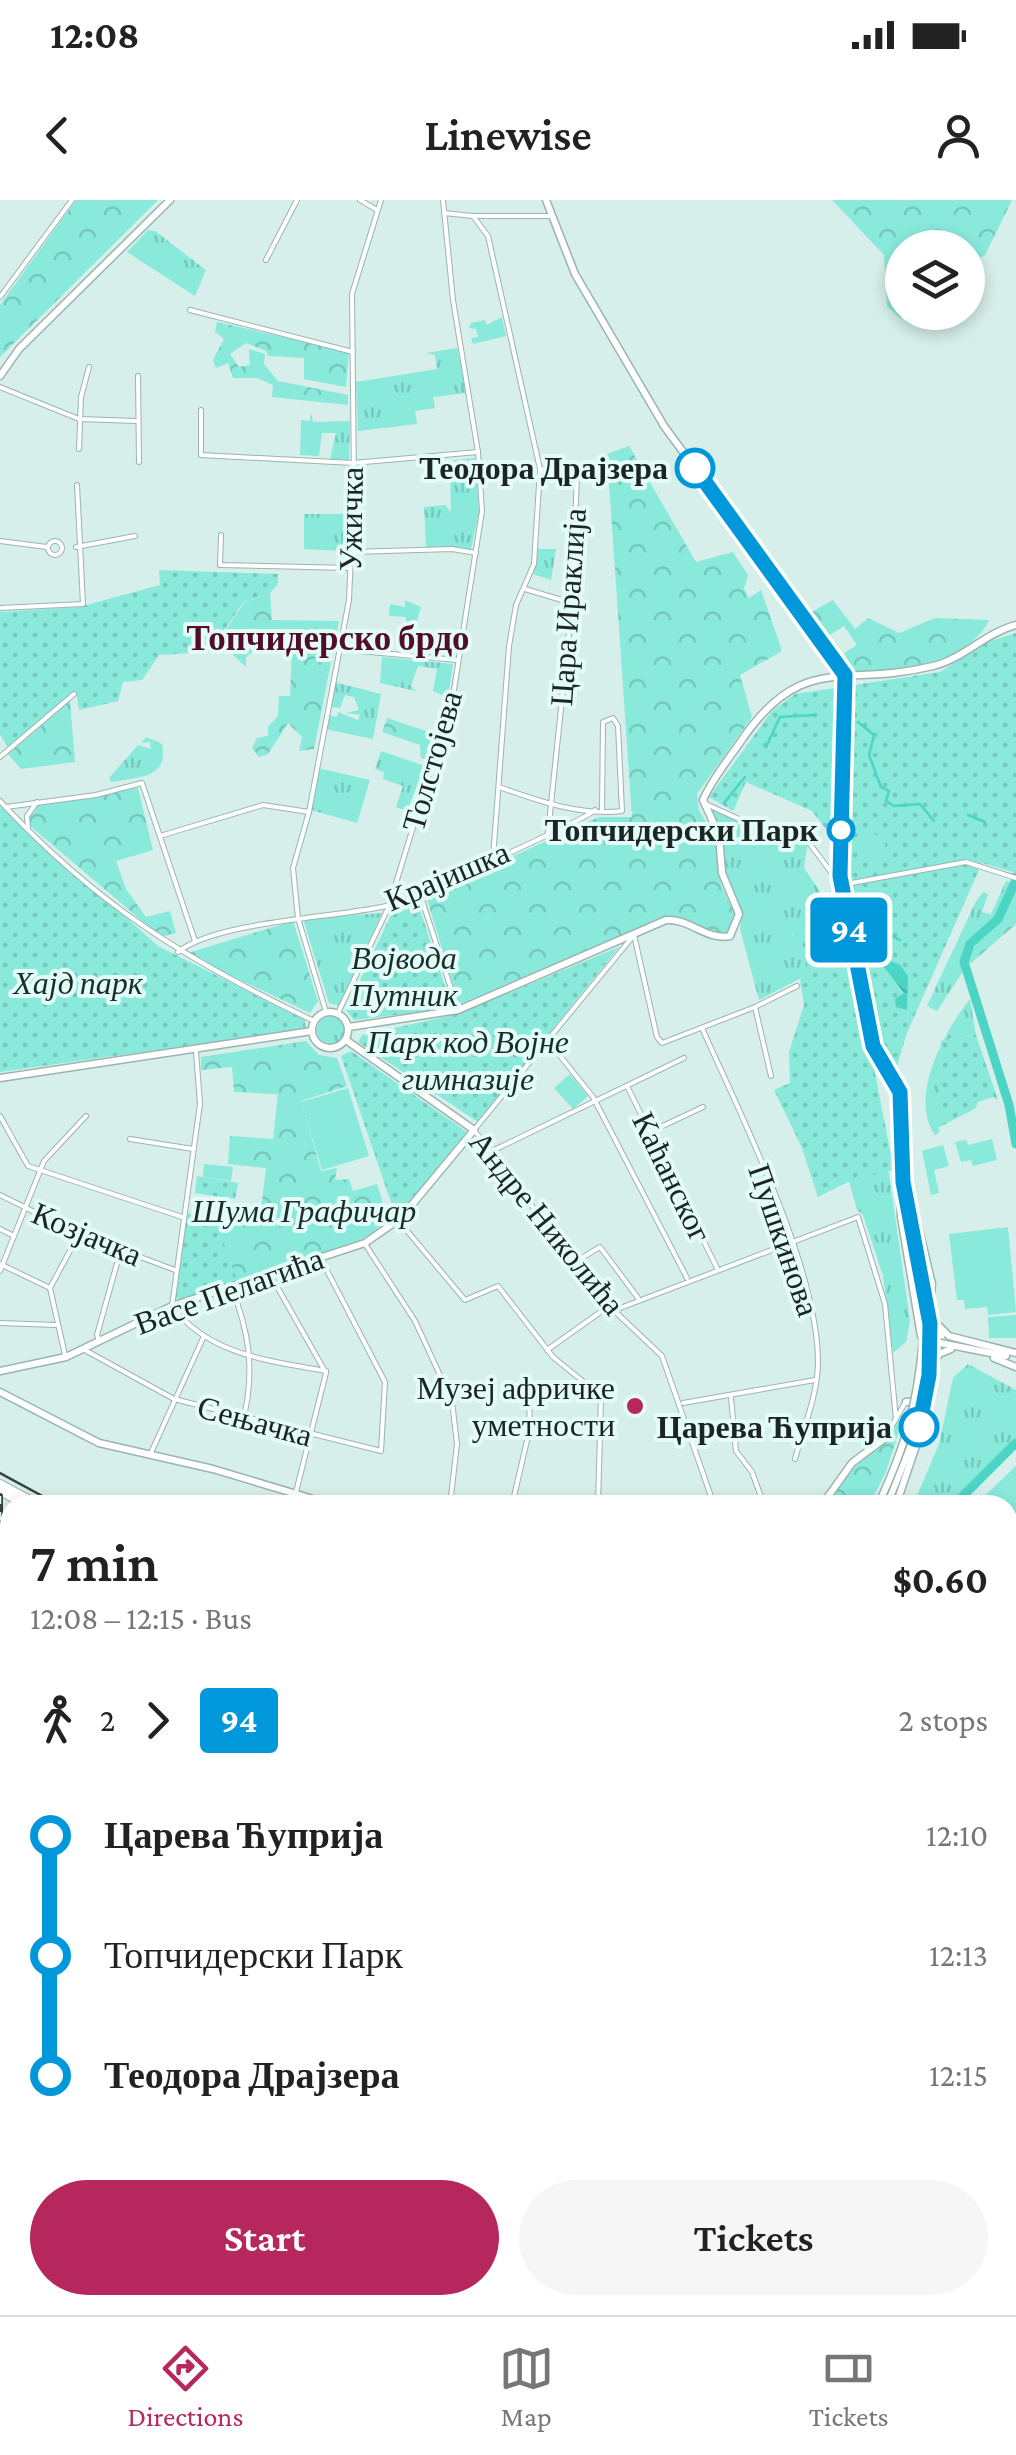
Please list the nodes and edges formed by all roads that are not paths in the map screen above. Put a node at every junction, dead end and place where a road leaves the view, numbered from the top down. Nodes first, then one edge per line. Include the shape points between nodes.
1 (170, 200) edge
2 (297, 200) edge
3 (360, 200) edge
4 (381, 200) edge
5 (442, 200) edge
6 (546, 200) edge
7 (69, 201) edge
8 (377, 210) junction
9 (444, 213) junction
10 (473, 216) junction
11 (550, 216) junction
12 (266, 260) dead end
13 (2, 287) edge
14 (0, 296) edge
15 (190, 310) dead end
16 (19, 349) junction
17 (353, 352) junction
18 (0, 366) edge
19 (90, 367) dead end
20 (0, 376) edge
21 (138, 376) dead end
22 (0, 388) edge
23 (202, 410) dead end
24 (79, 419) junction
25 (138, 421) junction
26 (79, 448) dead end
27 (478, 452) junction
28 (139, 462) dead end
29 (353, 462) junction
30 (540, 469) junction
31 (77, 485) dead end
32 (221, 535) dead end
33 (135, 536) dead end
34 (0, 541) edge
35 (76, 546) junction
36 (47, 547) dead end
37 (351, 552) junction
38 (476, 553) junction
39 (350, 568) junction
40 (525, 589) junction
41 (572, 603) junction
42 (0, 608) edge
43 (1016, 625) edge
44 (338, 649) junction
45 (457, 660) junction
46 (845, 675) junction
47 (74, 694) dead end
48 (0, 757) edge
49 (499, 787) junction
50 (0, 801) edge
51 (37, 801) junction
52 (703, 804) junction
53 (551, 806) junction
54 (6, 807) junction
55 (594, 810) junction
56 (602, 811) junction
57 (309, 812) junction
58 (28, 828) junction
59 (548, 833) junction
60 (160, 836) junction
61 (492, 858) junction
62 (1013, 877) edge
63 (841, 882) junction
64 (419, 891) junction
65 (390, 906) junction
66 (298, 918) junction
67 (634, 935) junction
68 (195, 942) junction
69 (178, 952) junction
70 (797, 986) dead end
71 (755, 1007) junction
72 (458, 1010) junction
73 (326, 1012) junction
74 (338, 1013) junction
75 (314, 1021) junction
76 (349, 1027) junction
77 (702, 1028) junction
78 (312, 1031) junction
79 (346, 1040) junction
80 (549, 1042) junction
81 (196, 1050) junction
82 (684, 1058) dead end
83 (771, 1076) dead end
84 (0, 1078) edge
85 (626, 1086) junction
86 (595, 1101) junction
87 (703, 1108) dead end
88 (0, 1116) edge
89 (86, 1116) dead end
90 (474, 1130) junction
91 (650, 1132) junction
92 (130, 1140) dead end
93 (193, 1149) junction
94 (492, 1151) junction
95 (902, 1170) junction
96 (41, 1171) junction
97 (0, 1196) edge
98 (26, 1209) junction
99 (182, 1217) junction
100 (398, 1220) junction
101 (0, 1229) edge
102 (79, 1234) junction
103 (14, 1236) junction
104 (791, 1239) junction
105 (365, 1243) junction
106 (121, 1249) junction
107 (914, 1253) junction
108 (320, 1256) junction
109 (574, 1262) junction
110 (1, 1267) edge
111 (717, 1268) junction
112 (175, 1270) junction
113 (268, 1272) junction
114 (688, 1280) junction
115 (231, 1286) junction
116 (50, 1288) junction
117 (639, 1299) junction
118 (172, 1306) junction
119 (611, 1308) junction
120 (930, 1316) junction
121 (0, 1323) edge
122 (56, 1325) junction
123 (204, 1336) junction
124 (926, 1336) junction
125 (948, 1336) junction
126 (100, 1341) junction
127 (954, 1348) junction
128 (83, 1350) junction
129 (548, 1350) junction
130 (925, 1352) junction
131 (990, 1352) junction
132 (1016, 1356) edge
133 (66, 1357) junction
134 (251, 1358) junction
135 (1016, 1367) edge
136 (0, 1371) edge
137 (326, 1371) junction
138 (929, 1371) junction
139 (815, 1380) junction
140 (530, 1388) dead end
141 (0, 1392) edge
142 (731, 1397) junction
143 (174, 1399) junction
144 (906, 1402) joint
145 (681, 1404) junction
146 (919, 1405) junction
147 (244, 1417) junction
148 (896, 1419) junction
149 (921, 1420) junction
150 (311, 1436) junction
151 (885, 1438) joint
152 (150, 1455) junction
153 (795, 1460) dead end
154 (296, 1492) junction
155 (299, 1495) edge
156 (451, 1495) edge
157 (514, 1495) edge
158 (599, 1495) edge
159 (711, 1495) edge
160 (761, 1495) edge
161 (829, 1495) edge
162 (887, 1495) edge
163 (887, 1495) edge
164 (888, 1495) edge
165 (900, 1495) edge

1 - 16 main road
2 - 12 street
3 - 8 street
4 - 8 street, Ужичка
5 - 9 street, Толстојева
6 - 11 main road
7 - 13 street
8 - 17 street, Ужичка via 353,288
9 - 10 street
9 - 27 street, Толстојева
10 - 11 street
10 - 30 street, Цара Ираклија via 488,236
11 - 46 main road via 664,426
13 - 14 street
15 - 17 street
16 - 18 main road
16 - 20 main road
17 - 29 street, Ужичка
19 - 24 street
21 - 25 street
22 - 24 street
23 - 29 street via 202,455
24 - 25 street
24 - 26 street
25 - 28 street
27 - 29 street
27 - 38 street, Толстојева via 482,511
29 - 37 street, Ужичка
30 - 40 street via 534,564
30 - 41 street, Цара Ираклија via 576,472
31 - 35 street
32 - 39 street via 220,565
33 - 35 street
34 - 36 street
35 - 42 street via 82,604
37 - 38 street
37 - 39 street, Ужичка
38 - 45 street, Толстојева
39 - 44 street, Ужичка
40 - 41 street
40 - 49 street via 511,632
41 - 53 street, Цара Ираклија
43 - 46 main road via 939,665
44 - 45 street
44 - 57 street, Ужичка
45 - 65 street, Толстојева via 453,696
46 - 52 main road via 794,687 770,702
46 - 63 main road
47 - 48 street
49 - 53 street
49 - 61 street
50 - 54 street
51 - 54 street
51 - 58 street
51 - 60 street via 142,784
52 - 63 street via 769,832 803,835
52 - 67 main road via 719,834 722,874 739,914 736,929 722,938 670,919
53 - 55 street
53 - 59 street, Цара Ираклија
54 - 58 street
55 - 56 street
55 - 59 street, Крајишка
56 - 56 street via 622,811 613,718 604,722
57 - 60 street via 262,805
57 - 66 street, Ужичка via 294,868
58 - 69 street via 109,904
59 - 61 street, Крајишка
60 - 68 street
61 - 64 street, Крајишка
62 - 63 street via 970,862
63 - 95 main road via 873,1046 900,1088
64 - 65 street, Крајишка
64 - 72 street
65 - 66 street, Крајишка
65 - 74 street, Толстојева
66 - 68 street, Крајишка
66 - 73 street, Ужичка
67 - 72 main road
67 - 77 street via 657,1036 665,1042
67 - 80 street
68 - 69 street, Крајишка
69 - 75 street
70 - 71 street
71 - 77 street
71 - 83 street
72 - 76 main road
73 - 74 main road
73 - 75 main road
74 - 76 main road
75 - 78 main road
76 - 79 main road
77 - 104 street, Пушкинова
78 - 79 main road via 326,1047
78 - 81 main road
79 - 90 main road, Андре Николића
80 - 86 street
80 - 90 street
81 - 84 main road
81 - 93 street via 201,1089
82 - 85 street
85 - 86 street
85 - 91 street, Каћанског
86 - 94 street
86 - 114 street
87 - 91 street
88 - 96 street via 24,1162
89 - 96 street
90 - 94 street, Андре Николића
90 - 100 main road, Васе Пелагића
91 - 111 street, Каћанског
92 - 93 street
93 - 99 street
94 - 109 street, Андре Николића
95 - 107 main road
95 - 130 main road via 901,1217
95 - 130 main road via 932,1279
96 - 98 street
96 - 99 street
97 - 98 street, Козјачка
98 - 102 street, Козјачка
98 - 103 street
99 - 112 street
100 - 105 main road, Васе Пелагића
100 - 129 street via 464,1300 496,1285
101 - 103 street
102 - 106 street, Козјачка
102 - 116 street
103 - 110 street
104 - 111 street
104 - 139 street, Пушкинова via 813,1324
104 - 148 street via 854,1216 862,1221 892,1340
105 - 108 main road, Васе Пелагића
105 - 156 street via 415,1320 452,1400 457,1444
106 - 112 street, Козјачка
106 - 126 street
107 - 120 main road
107 - 124 main road
108 - 113 main road, Васе Пелагића
108 - 150 street, Сењачка via 370,1347 386,1394 381,1451
109 - 117 street via 600,1246
109 - 119 street, Андре Николића
110 - 116 street
111 - 114 street
112 - 118 street
113 - 115 main road, Васе Пелагића
113 - 137 street
114 - 117 street
115 - 118 main road, Васе Пелагића
115 - 134 street
116 - 122 street
117 - 119 street
118 - 123 street
118 - 126 main road, Васе Пелагића
119 - 129 street
119 - 145 street, Андре Николића via 662,1356
120 - 124 main road, bridge
120 - 125 main road, bridge
121 - 122 street
122 - 133 street
123 - 134 street
123 - 143 street
124 - 125 main road, bridge
124 - 127 main road
124 - 138 main road
124 - 162 main road, bridge via 913,1420
125 - 131 main road
126 - 128 main road, Васе Пелагића
127 - 131 main road
127 - 138 main road via 938,1355
128 - 133 main road, Васе Пелагића
128 - 143 street, Сењачка
129 - 158 street via 604,1401
130 - 146 main road
131 - 132 main road
131 - 132 main road
131 - 135 main road
133 - 136 main road, Васе Пелагића
134 - 137 street
134 - 147 street
137 - 150 street
138 - 149 main road
139 - 142 street
139 - 153 street, Пушкинова
140 - 157 street via 529,1432
141 - 152 main road via 96,1442
142 - 145 street
142 - 160 street via 736,1452
143 - 147 street, Сењачка
143 - 152 street
144 - 146 main road
144 - 148 street
145 - 159 street, Андре Николића
146 - 164 main road
147 - 150 street, Сењачка
148 - 151 street
149 - 163 main road
149 - 165 main road via 921,1441
150 - 154 street
151 - 161 main road via 852,1463
152 - 154 main road
154 - 155 main road

